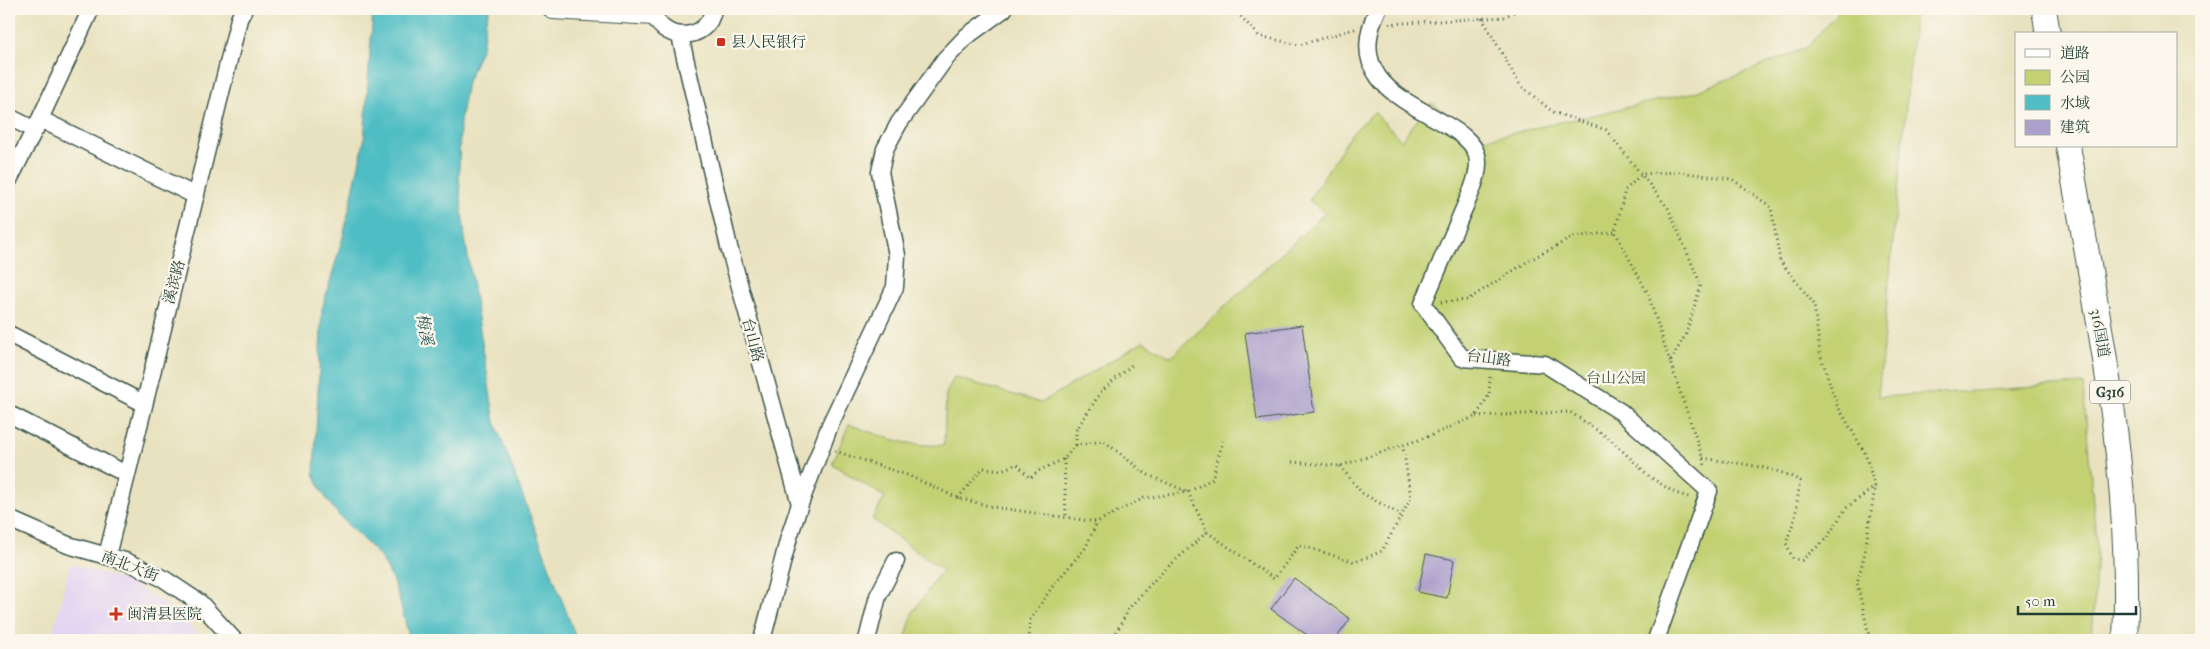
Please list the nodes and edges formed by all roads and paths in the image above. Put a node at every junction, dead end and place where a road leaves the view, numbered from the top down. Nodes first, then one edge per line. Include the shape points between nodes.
1 (91, 9) edge
2 (244, 9) edge
3 (553, 9) edge
4 (713, 9) edge
5 (1004, 9) edge
6 (1378, 9) edge
7 (2044, 9) edge
8 (654, 12) edge
9 (1482, 18) dead end
10 (2048, 32) edge
11 (680, 36) junction
12 (9, 117) edge
13 (37, 124) junction
14 (2068, 148) edge
15 (1642, 174) junction
16 (9, 180) edge
17 (196, 196) junction
18 (1615, 232) junction
19 (1423, 304) junction
20 (9, 334) edge
21 (1491, 360) junction
22 (1670, 362) junction
23 (1134, 363) dead end
24 (143, 403) junction
25 (9, 414) edge
26 (1476, 416) junction
27 (1223, 440) dead end
28 (1076, 446) junction
29 (822, 447) junction
30 (1402, 447) junction
31 (1702, 458) junction
32 (1064, 459) junction
33 (1292, 462) dead end
34 (1340, 466) junction
35 (126, 474) junction
36 (1875, 486) junction
37 (1188, 492) junction
38 (1707, 497) junction
39 (958, 498) junction
40 (800, 504) junction
41 (1401, 515) junction
42 (1066, 517) junction
43 (9, 519) edge
44 (1097, 522) junction
45 (1207, 532) junction
46 (107, 556) junction
47 (896, 561) dead end
48 (234, 640) edge
49 (762, 640) edge
50 (867, 640) edge
51 (1029, 640) edge
52 (1112, 640) edge
53 (1656, 640) edge
54 (1870, 640) edge
55 (2125, 640) edge

1 - 13 street
2 - 17 street, 溪滨路
3 - 8 main road
4 - 11 street via 709,22 702,29
5 - 29 street via 967,36 945,59 907,110 885,149 880,172 897,255 895,287
6 - 19 street via 1370,25 1368,43 1369,58 1378,77 1390,90 1468,138 1475,148 1478,163 1471,190
7 - 10 highway
8 - 11 street via 666,31
9 - 15 path via 1520,85 1553,112 1606,130
11 - 40 street, 台山路 via 729,247
12 - 13 street
13 - 16 street
13 - 17 street
14 - 55 highway, 316国道 / G316 via 2116,423 2126,524
15 - 18 path via 1625,190
15 - 22 path via 1668,208 1701,285 1686,334
15 - 36 path via 1679,172 1732,179 1771,207 1780,261 1814,304 1820,353 1837,405 1865,453
17 - 24 street, 溪滨路
18 - 19 path via 1573,238 1530,260 1467,300
18 - 22 path via 1648,294
19 - 21 street, 台山路 via 1462,358
20 - 24 street
21 - 26 path via 1489,395
21 - 38 street, 台山路 via 1545,364 1621,412
22 - 31 path
23 - 28 path via 1101,392 1076,430
24 - 35 street, 溪滨路
25 - 35 street
26 - 30 path
26 - 38 path via 1570,412 1610,439 1650,477 1675,492
27 - 37 path via 1212,480
28 - 32 path
28 - 37 path via 1104,441 1146,474
29 - 39 path via 907,475
29 - 40 street
30 - 34 path
30 - 41 path via 1411,498
31 - 36 path via 1768,470 1800,481 1795,518 1786,543 1793,559 1802,560 1827,538 1846,508
31 - 38 path via 1708,475
32 - 39 path via 1030,478 1017,464 1001,470 983,468
32 - 42 path
33 - 34 path
34 - 41 path via 1362,492
35 - 46 street, 溪滨路
36 - 54 path via 1857,583
37 - 44 path via 1144,498
37 - 45 path
38 - 53 street
39 - 42 path via 993,507
40 - 49 street
41 - 45 path via 1382,551 1355,562 1299,545 1274,579
42 - 44 path
43 - 46 street, 南北大街 via 68,545
44 - 51 path via 1086,547 1030,620
45 - 52 path via 1141,594
46 - 48 street, 南北大街 via 146,569 186,592
47 - 50 street via 878,596

